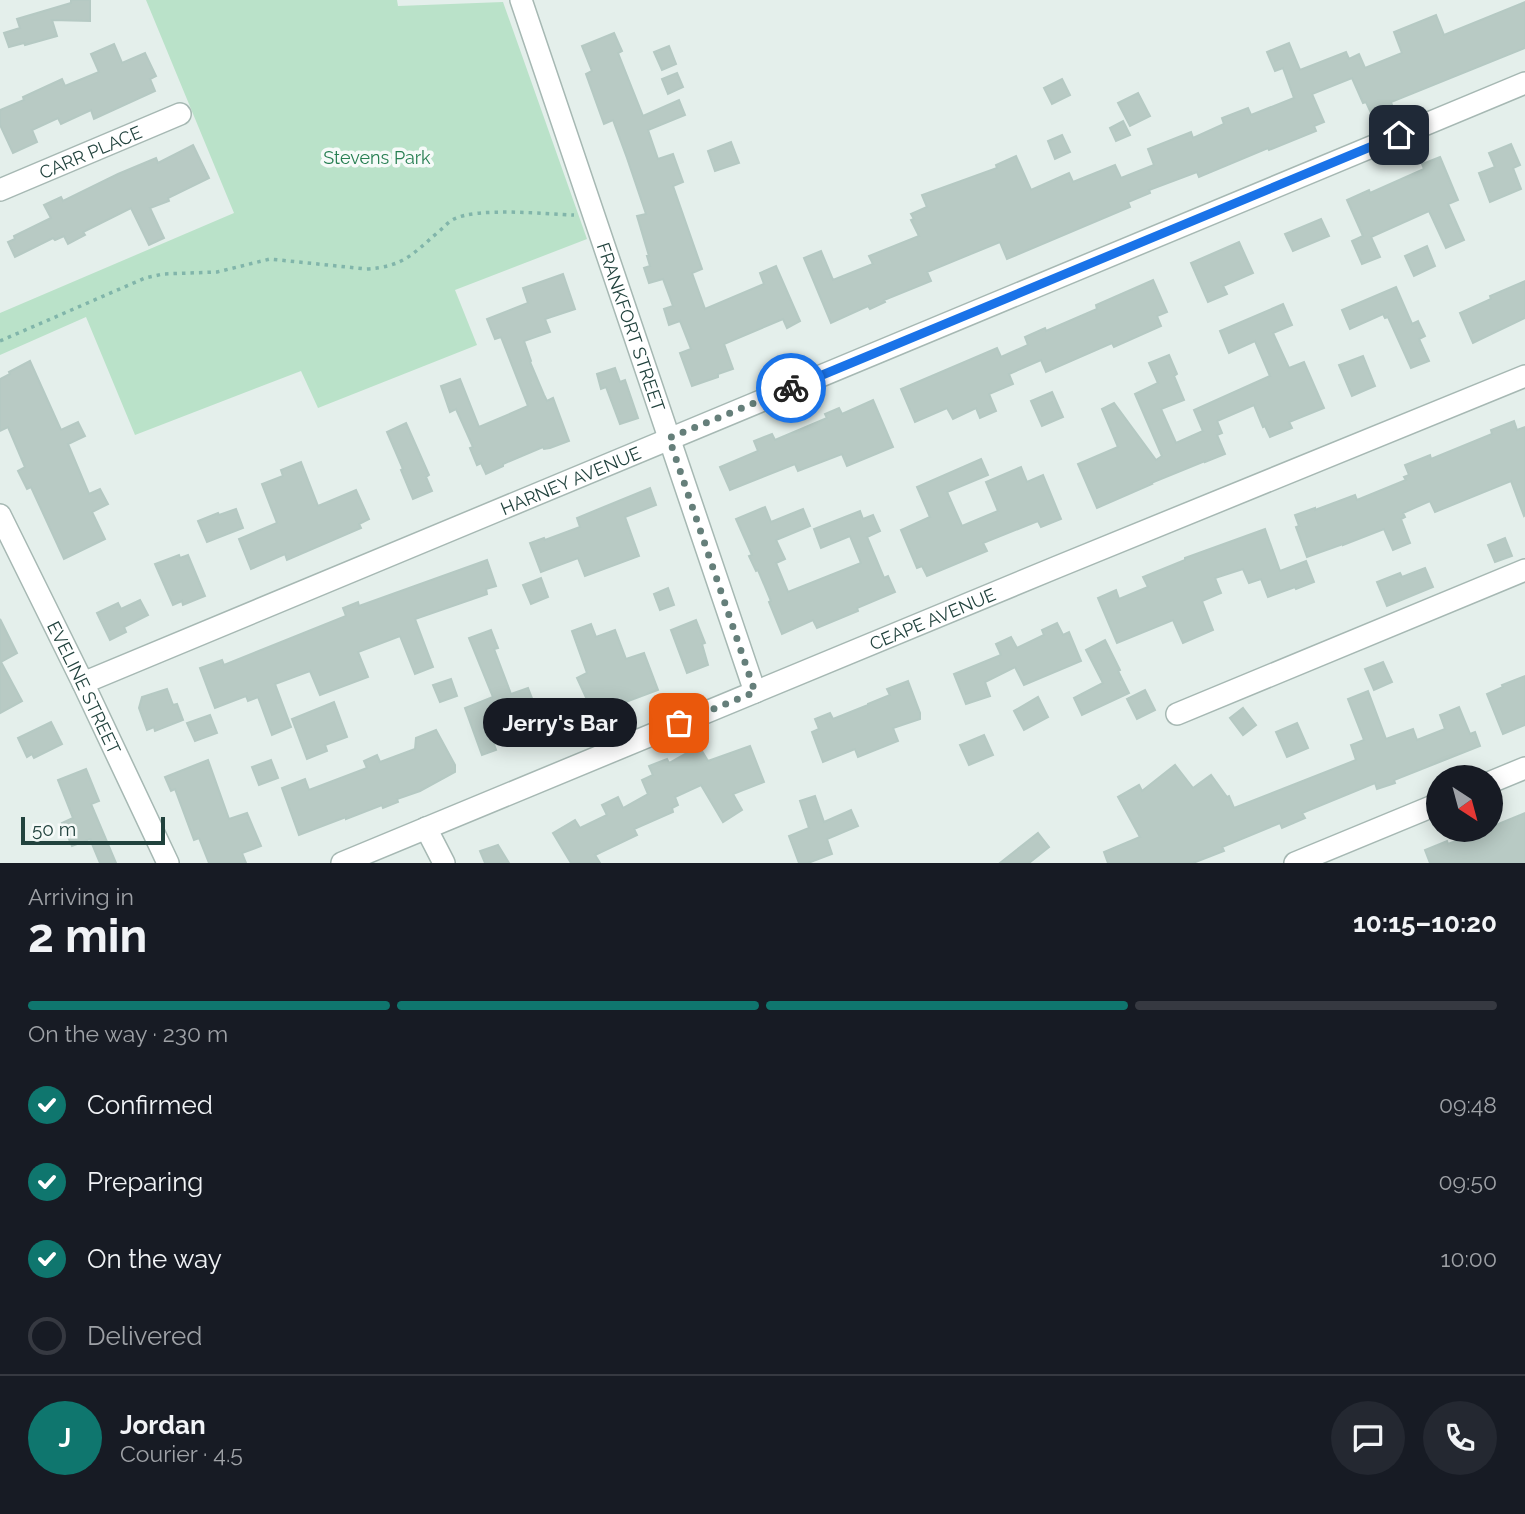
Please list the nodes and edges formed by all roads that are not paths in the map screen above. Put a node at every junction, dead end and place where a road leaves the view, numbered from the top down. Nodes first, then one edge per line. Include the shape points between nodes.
1 (522, 0) edge
2 (1525, 83) edge
3 (180, 114) dead end
4 (0, 190) edge
5 (1525, 376) edge
6 (669, 438) junction
7 (0, 515) edge
8 (1525, 570) edge
9 (83, 683) junction
10 (755, 692) junction
11 (1177, 714) dead end
12 (1525, 768) edge
13 (1503, 777) edge
14 (1426, 809) edge
15 (426, 828) junction
16 (169, 863) edge
17 (342, 863) edge
18 (444, 863) edge
19 (1295, 863) edge

1 - 6 street, FRANKFORT STREET
2 - 6 street, HARNEY AVENUE
3 - 4 street, CARR PLACE
5 - 10 street, CEAPE AVENUE
6 - 9 street, HARNEY AVENUE
6 - 10 street, FRANKFORT STREET
7 - 9 street, EVELINE STREET
8 - 11 street
9 - 16 street, EVELINE STREET
10 - 15 street, CEAPE AVENUE
12 - 13 street
14 - 19 street
15 - 17 street, CEAPE AVENUE
15 - 18 street

